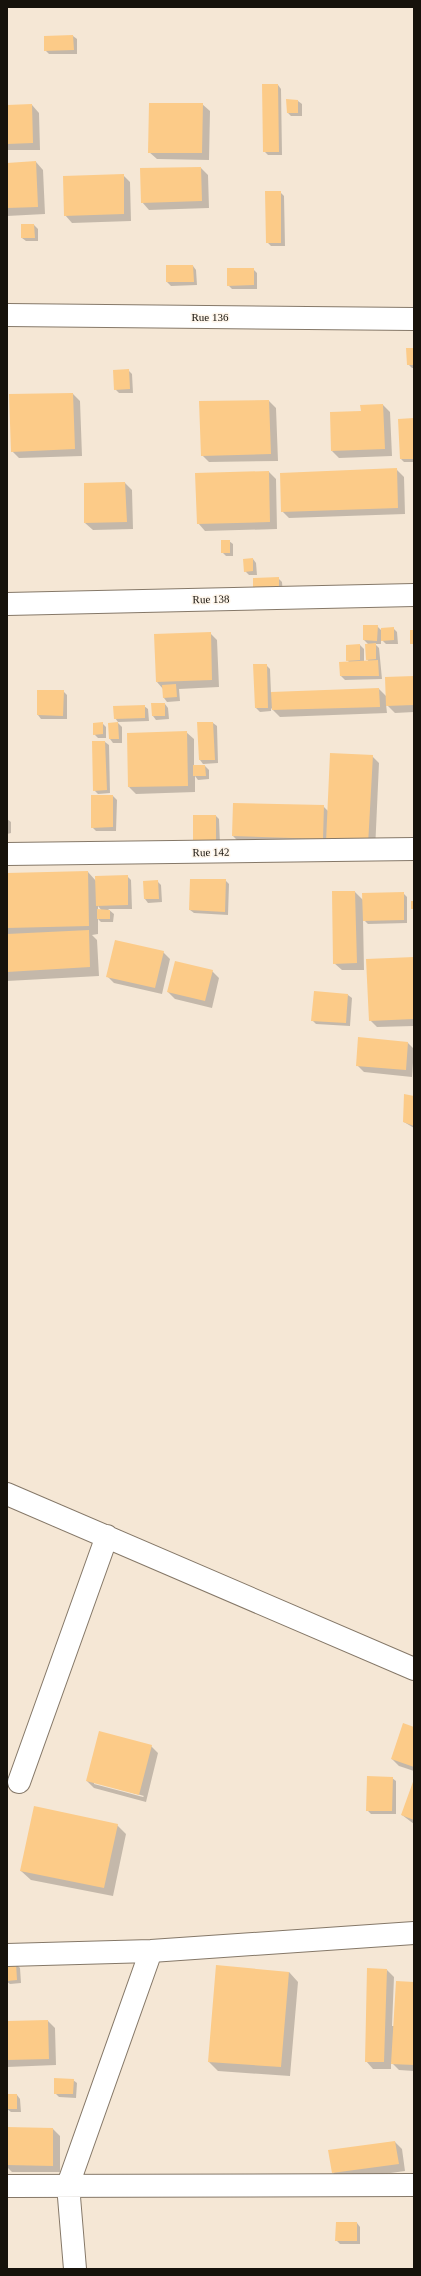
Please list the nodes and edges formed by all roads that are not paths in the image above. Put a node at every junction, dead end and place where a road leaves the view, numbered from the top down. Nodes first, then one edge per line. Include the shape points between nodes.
1 (7, 315) edge
2 (414, 318) edge
3 (414, 595) edge
4 (7, 604) edge
5 (414, 849) edge
6 (7, 854) edge
7 (7, 1494) edge
8 (106, 1536) junction
9 (414, 1669) edge
10 (19, 1782) dead end
11 (414, 1933) edge
12 (151, 1951) junction
13 (7, 1955) edge
14 (68, 2185) junction
15 (414, 2185) edge
16 (7, 2186) edge
17 (75, 2269) edge

1 - 2 street, Rue 136
3 - 4 street, Rue 138
5 - 6 street, Rue 142
7 - 8 street
8 - 9 street
8 - 10 street
11 - 12 street
12 - 13 street
12 - 14 street
14 - 15 street
14 - 16 street
14 - 17 street

